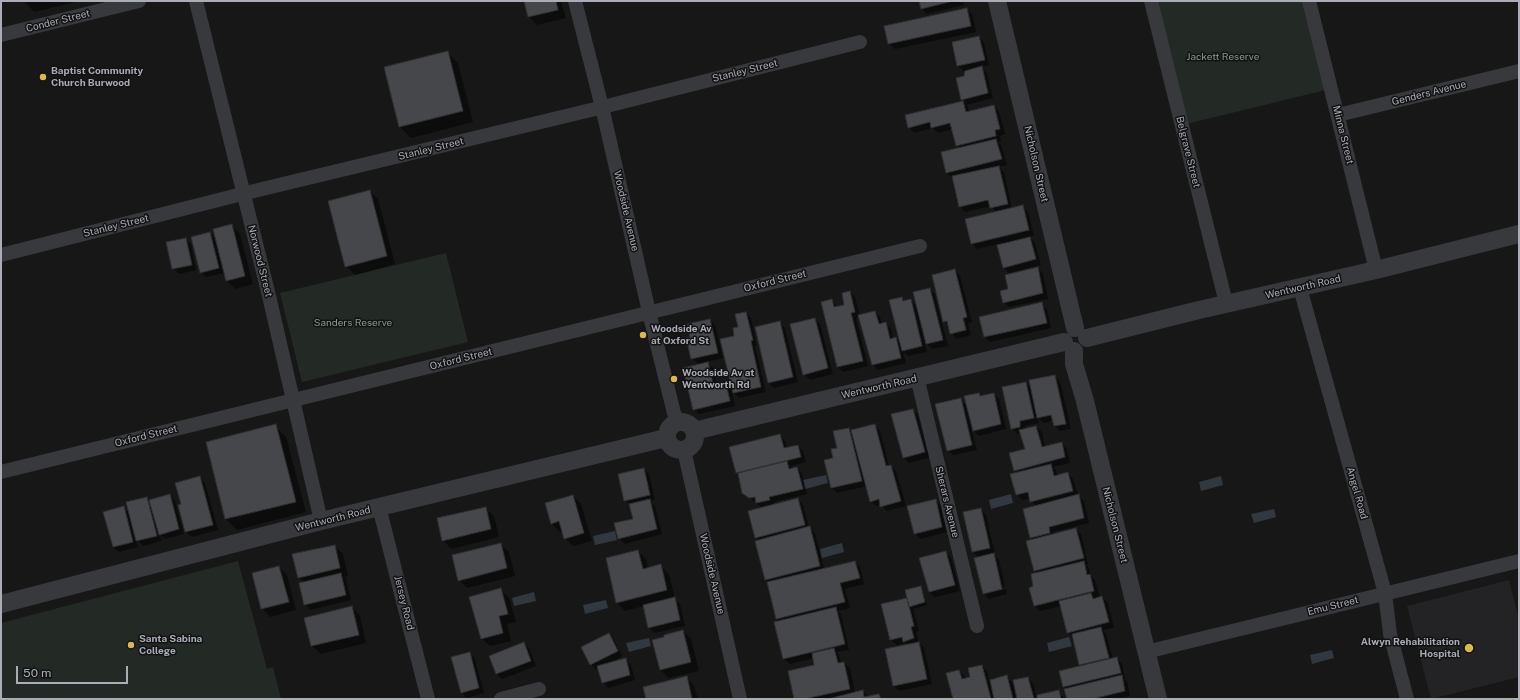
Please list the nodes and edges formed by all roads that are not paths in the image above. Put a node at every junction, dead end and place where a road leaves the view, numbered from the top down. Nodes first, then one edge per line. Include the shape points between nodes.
1 (139, 1) edge
2 (196, 1) edge
3 (575, 1) edge
4 (997, 1) edge
5 (1152, 1) edge
6 (1309, 1) edge
7 (2, 30) edge
8 (860, 42) dead end
9 (1519, 71) edge
10 (602, 107) junction
11 (1338, 115) junction
12 (242, 194) junction
13 (1519, 234) edge
14 (920, 246) dead end
15 (1, 255) edge
16 (1376, 270) junction
17 (1300, 288) junction
18 (1226, 304) junction
19 (649, 312) junction
20 (1081, 333) junction
21 (1069, 347) junction
22 (917, 377) junction
23 (293, 400) junction
24 (678, 422) junction
25 (694, 431) junction
26 (666, 438) junction
27 (684, 450) junction
28 (1, 472) edge
29 (379, 507) junction
30 (321, 521) junction
31 (1519, 560) edge
32 (1385, 594) junction
33 (1, 604) edge
34 (977, 626) dead end
35 (1146, 652) junction
36 (539, 689) dead end
37 (428, 699) edge
38 (501, 699) edge
39 (740, 699) edge
40 (1158, 699) edge
41 (1407, 699) edge

1 - 7 street, Conder Street
2 - 12 street, Norwood Street
3 - 10 street, Woodside Avenue
4 - 20 street, Nicholson Street
5 - 18 street, Belgrave Street
6 - 11 street, Minna Street
8 - 10 street, Stanley Street
9 - 11 street, Genders Avenue
10 - 12 street, Stanley Street
10 - 19 street, Woodside Avenue
11 - 16 street, Minna Street
12 - 15 street, Stanley Street
12 - 23 street, Norwood Street
13 - 16 street, Wentworth Road
14 - 19 street, Oxford Street
16 - 17 street, Wentworth Road
17 - 18 street, Wentworth Road
17 - 32 street, Angel Road
18 - 20 street, Wentworth Road
19 - 23 street, Oxford Street
19 - 24 street, Woodside Avenue
20 - 21 street via 1068,331 1064,338
21 - 22 street, Wentworth Road
21 - 35 street, Nicholson Street
22 - 25 street, Wentworth Road
22 - 34 street, Sherars Avenue
23 - 28 street, Oxford Street
23 - 30 street, Norwood Street
24 - 25 street via 686,422
24 - 26 street via 670,426
25 - 27 street via 692,444
26 - 27 street via 675,449
26 - 29 street, Wentworth Road
27 - 39 street, Woodside Avenue
29 - 30 street, Wentworth Road
29 - 37 street, Jersey Road
30 - 33 street, Wentworth Road
31 - 32 street, Emu Street
32 - 35 street, Emu Street
32 - 41 street, Angel Road via 1390,634
35 - 40 street, Nicholson Street
36 - 38 street

